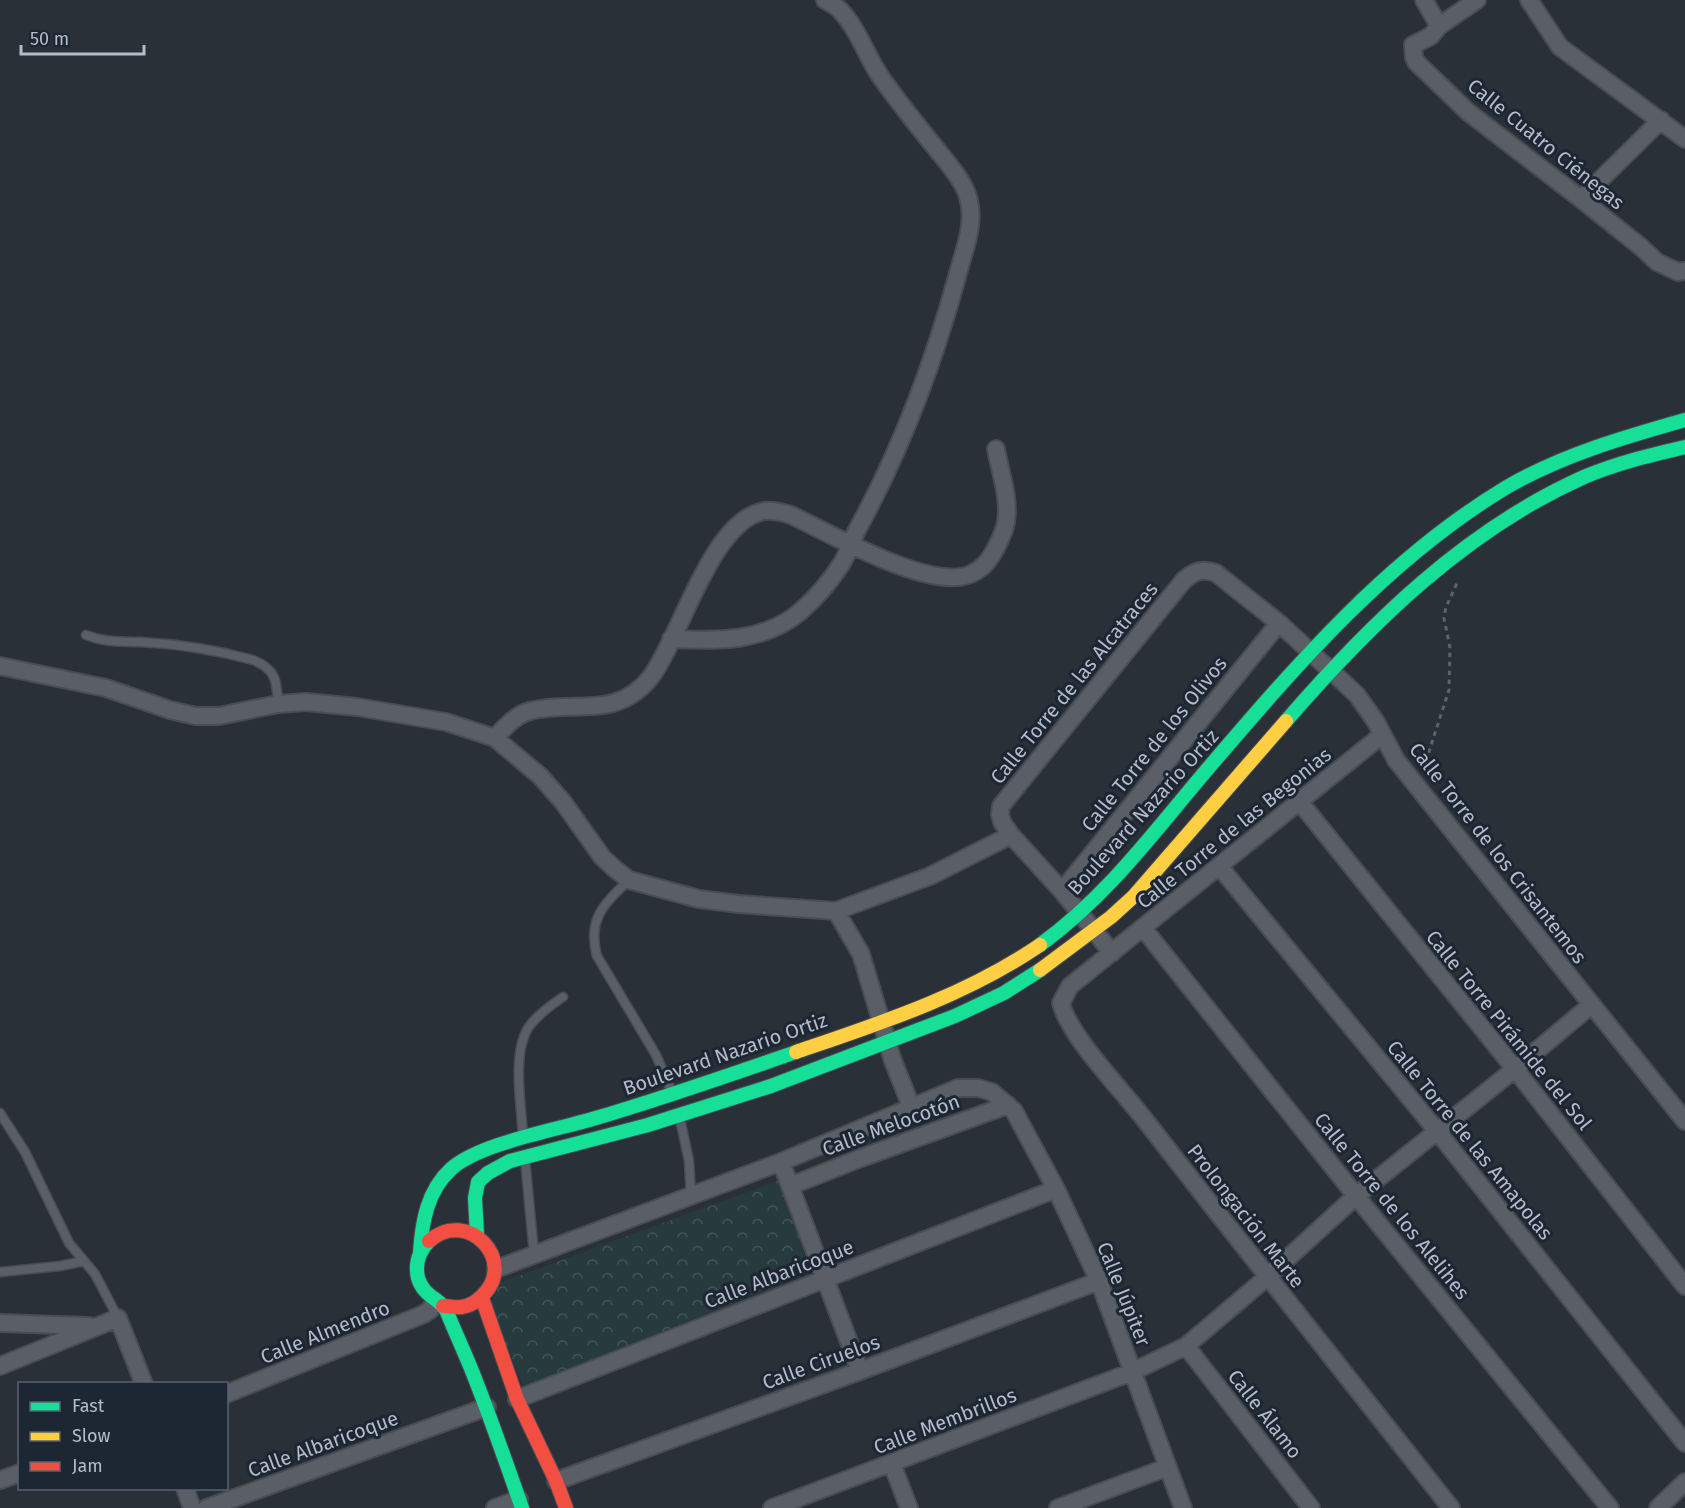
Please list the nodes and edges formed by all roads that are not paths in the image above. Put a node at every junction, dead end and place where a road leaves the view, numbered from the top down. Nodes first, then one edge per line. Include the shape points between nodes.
1 (825, 0) edge
2 (1424, 0) edge
3 (1477, 0) edge
4 (1529, 0) edge
5 (1435, 31) junction
6 (1661, 120) junction
7 (1685, 139) edge
8 (1581, 199) junction
9 (1685, 271) edge
10 (1685, 420) edge
11 (1685, 447) edge
12 (996, 449) dead end
13 (850, 544) junction
14 (1184, 580) joint
15 (1279, 623) junction
16 (86, 634) dead end
17 (671, 639) junction
18 (1311, 652) junction
19 (0, 666) edge
20 (1330, 670) junction
21 (278, 704) junction
22 (1382, 735) junction
23 (495, 738) junction
24 (1299, 801) junction
25 (1011, 835) junction
26 (1219, 866) junction
27 (629, 880) junction
28 (1062, 891) junction
29 (836, 911) junction
30 (1079, 913) junction
31 (1143, 928) junction
32 (1094, 931) junction
33 (1112, 953) junction
34 (563, 997) dead end
35 (1591, 1005) junction
36 (881, 1021) junction
37 (887, 1042) junction
38 (1515, 1069) junction
39 (672, 1093) junction
40 (1008, 1105) junction
41 (911, 1106) junction
42 (0, 1113) edge
43 (680, 1116) junction
44 (1685, 1121) edge
45 (1437, 1131) junction
46 (523, 1139) junction
47 (524, 1158) junction
48 (781, 1162) junction
49 (790, 1186) junction
50 (1056, 1189) junction
51 (691, 1195) junction
52 (1356, 1196) junction
53 (477, 1235) junction
54 (420, 1253) junction
55 (534, 1254) junction
56 (84, 1261) junction
57 (496, 1269) junction
58 (0, 1272) edge
59 (1266, 1278) junction
60 (824, 1279) junction
61 (1099, 1281) junction
62 (1685, 1286) edge
63 (482, 1298) junction
64 (439, 1303) junction
65 (118, 1318) junction
66 (0, 1323) edge
67 (96, 1326) junction
68 (1186, 1346) junction
69 (0, 1366) edge
70 (860, 1371) junction
71 (1132, 1372) junction
72 (144, 1382) edge
73 (228, 1393) edge
74 (517, 1399) junction
75 (487, 1407) junction
76 (1685, 1443) edge
77 (892, 1464) junction
78 (1168, 1467) junction
79 (18, 1474) edge
80 (0, 1480) edge
81 (556, 1480) junction
82 (1685, 1482) edge
83 (186, 1490) edge
84 (521, 1503) edge
85 (192, 1508) edge
86 (207, 1508) edge
87 (495, 1508) edge
88 (566, 1508) edge
89 (772, 1508) edge
90 (909, 1508) edge
91 (1058, 1508) edge
92 (1183, 1508) edge
93 (1311, 1508) edge
94 (1451, 1508) edge
95 (1610, 1508) edge
96 (1659, 1508) edge

1 - 13 street via 851,26 908,115 960,179 969,201 971,222 941,330 908,427
2 - 5 street
3 - 5 street
4 - 6 street via 1560,48
5 - 8 street, Calle Cuatro Ciénegas via 1413,45 1416,62 1468,112
6 - 7 street
6 - 8 street
8 - 9 street, Calle Cuatro Ciénegas via 1657,262 1678,272
10 - 18 main road, Boulevard Nazario Ortiz via 1608,443 1509,487 1427,543 1381,581
11 - 20 main road via 1624,462 1582,478 1516,513 1438,569
12 - 13 street via 1006,498 1006,522 987,563 970,574 927,575
13 - 17 street via 825,586 801,611 780,625 731,639
13 - 17 street via 791,514 775,511 753,515 726,540 694,589
14 - 15 street, Calle Torre de los Crisantemos via 1202,570 1216,573
14 - 25 street, Calle Torre de las Alcatraces via 1006,798 1000,814
15 - 18 street, Calle Torre de los Crisantemos
15 - 28 street, Calle Torre de los Olivos
16 - 21 lane via 108,642 178,646 253,660 277,680
17 - 23 street via 650,678 637,691 599,706 529,711 514,718
18 - 20 street, Calle Torre de los Crisantemos
18 - 30 main road, Boulevard Nazario Ortiz via 1097,898
19 - 21 street via 106,688 196,716 219,716
20 - 22 street, Calle Torre de los Crisantemos via 1365,704
20 - 32 main road via 1133,897
21 - 23 street via 306,702 357,708 446,722
22 - 24 street, Calle Torre de las Begonias
22 - 35 street, Calle Torre de los Crisantemos via 1396,760
23 - 27 street via 540,776 602,856
24 - 26 street, Calle Torre de las Begonias
24 - 38 street, Calle Torre Pirámide del Sol
25 - 28 street
25 - 29 street via 930,876
26 - 31 street, Calle Torre de las Begonias
26 - 45 street, Calle Torre de las Amapolas
27 - 29 street via 699,899
27 - 39 lane via 605,903 595,921 593,942 597,956 656,1055
28 - 30 street
29 - 36 street via 861,954
30 - 32 street
30 - 36 main road, Boulevard Nazario Ortiz via 1015,963 960,993
31 - 33 street, Calle Torre de las Begonias
31 - 52 street, Calle Torre de los Alelihes
32 - 33 street
32 - 37 main road via 1004,993
33 - 59 street, Prolongación Marte via 1070,986 1061,1003 1063,1013
34 - 46 lane via 541,1012 522,1039 519,1055
35 - 38 street, Calle Membrillos
35 - 44 street, Calle Torre de los Crisantemos
36 - 37 street
36 - 39 main road, Boulevard Nazario Ortiz
37 - 41 street
37 - 43 main road
38 - 45 street, Calle Membrillos
38 - 62 street, Calle Torre Pirámide del Sol
39 - 43 lane
39 - 46 main road, Boulevard Nazario Ortiz
40 - 41 street via 992,1092 958,1088
40 - 49 street, Calle Melocotón
40 - 50 street, Calle Júpiter
41 - 48 street
42 - 56 lane via 25,1152 69,1243
43 - 47 main road
43 - 51 lane
45 - 52 street, Calle Membrillos
45 - 76 street, Calle Torre de las Amapolas
46 - 47 lane
46 - 54 main road, Boulevard Nazario Ortiz via 468,1157 450,1170 432,1193 422,1222
47 - 53 main road via 510,1161 478,1182
47 - 55 lane
48 - 49 street
48 - 51 street
49 - 60 street
50 - 60 street, Calle Albaricoque
50 - 61 street, Calle Júpiter
51 - 55 street
52 - 59 street, Calle Membrillos
52 - 95 street, Calle Torre de los Alelihes
53 - 54 main road via 457,1230 438,1234
53 - 57 main road via 490,1250
54 - 64 main road via 418,1280 424,1292
55 - 57 street
56 - 58 lane
56 - 65 lane
57 - 63 main road
59 - 68 street, Calle Membrillos
59 - 94 street, Prolongación Marte
60 - 70 street
60 - 74 street, Calle Albaricoque
61 - 70 street, Calle Ciruelos
61 - 71 street, Calle Júpiter
63 - 64 main road via 463,1307
63 - 74 main road
64 - 73 street, Calle Almendro via 424,1314
64 - 75 main road via 469,1360
65 - 67 street
65 - 72 street
66 - 67 street
67 - 69 street
68 - 71 street, Calle Membrillos
68 - 93 street, Calle Álamo
70 - 81 street, Calle Ciruelos
71 - 77 street, Calle Membrillos
71 - 78 street, Calle Júpiter
74 - 81 main road
75 - 84 main road
75 - 86 street, Calle Albaricoque
77 - 89 street, Calle Membrillos
77 - 90 street
78 - 91 street
78 - 92 street, Calle Júpiter
79 - 80 street
81 - 88 main road
82 - 96 street
83 - 85 street
84 - 87 street

